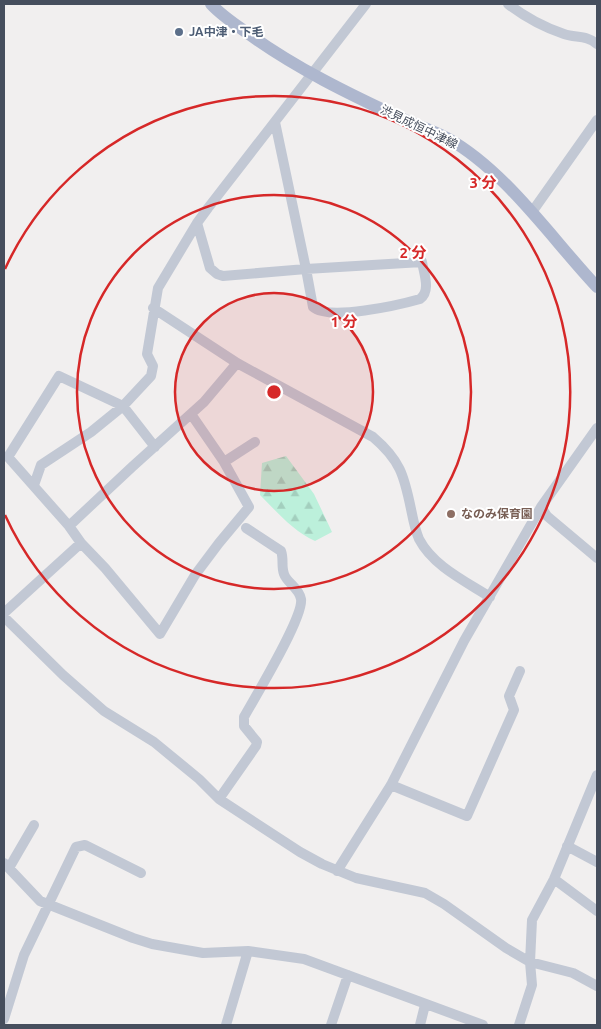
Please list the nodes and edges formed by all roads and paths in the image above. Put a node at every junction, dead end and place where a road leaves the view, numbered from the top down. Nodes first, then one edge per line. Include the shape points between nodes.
1 (211, 4) edge
2 (366, 4) edge
3 (508, 4) edge
4 (597, 44) edge
5 (312, 74) junction
6 (597, 120) edge
7 (274, 122) junction
8 (532, 212) junction
9 (198, 223) junction
10 (306, 269) junction
11 (597, 287) edge
12 (153, 308) junction
13 (237, 363) junction
14 (123, 406) junction
15 (191, 414) junction
16 (597, 428) edge
17 (254, 442) dead end
18 (155, 447) junction
19 (224, 462) junction
20 (34, 486) junction
21 (541, 507) junction
22 (69, 526) junction
23 (246, 528) dead end
24 (81, 543) junction
25 (597, 558) edge
26 (490, 597) junction
27 (4, 613) edge
28 (4, 618) edge
29 (520, 671) dead end
30 (597, 775) edge
31 (391, 786) junction
32 (219, 799) junction
33 (34, 825) dead end
34 (567, 846) junction
35 (597, 862) edge
36 (6, 866) edge
37 (338, 871) junction
38 (141, 873) dead end
39 (554, 879) junction
40 (48, 905) junction
41 (597, 912) edge
42 (248, 951) junction
43 (530, 962) junction
44 (348, 975) junction
45 (597, 986) edge
46 (426, 1005) junction
47 (4, 1019) edge
48 (226, 1025) edge
49 (331, 1025) edge
50 (420, 1025) edge
51 (483, 1025) edge
52 (519, 1025) edge

1 - 5 main road, 渋見成恒中津線 via 265,46
2 - 5 street
3 - 4 street via 539,24
5 - 7 street
5 - 8 main road, 渋見成恒中津線 via 446,138 490,170
6 - 8 street
7 - 9 street
7 - 10 street
8 - 11 main road, 渋見成恒中津線
9 - 10 street via 210,268 217,274
9 - 12 street via 158,288
10 - 10 street via 422,262 426,290 420,299 371,310 321,312 313,307
12 - 13 street
12 - 14 street via 147,354 153,366 151,376
13 - 15 street
13 - 26 street via 372,437 388,449 406,482 419,539 430,555
14 - 18 street
14 - 20 street via 42,465
14 - 20 street via 59,376 8,457
15 - 18 street
15 - 19 street
16 - 21 street
17 - 19 street
18 - 22 street
19 - 24 street via 249,507 195,575 160,634
20 - 22 street
21 - 25 street via 553,522
21 - 26 street
22 - 24 street
23 - 32 street via 281,551 284,575 301,600 300,612 244,717 244,726 257,742 256,746
24 - 27 street
26 - 31 street via 464,641
28 - 32 street via 104,711 161,748
29 - 31 street via 509,696 514,710 466,816
30 - 34 street
31 - 37 street
32 - 37 street via 300,852
33 - 36 street
34 - 35 street
34 - 39 street
36 - 40 street via 35,897
37 - 43 street via 425,893
38 - 40 street via 79,845
39 - 41 street
39 - 43 street via 532,920
40 - 42 street via 152,944 203,953
40 - 47 street via 24,955
42 - 44 street via 304,959
42 - 48 street
43 - 45 street via 572,974
43 - 52 street via 532,985
44 - 46 street
44 - 49 street
46 - 50 street
46 - 51 street

